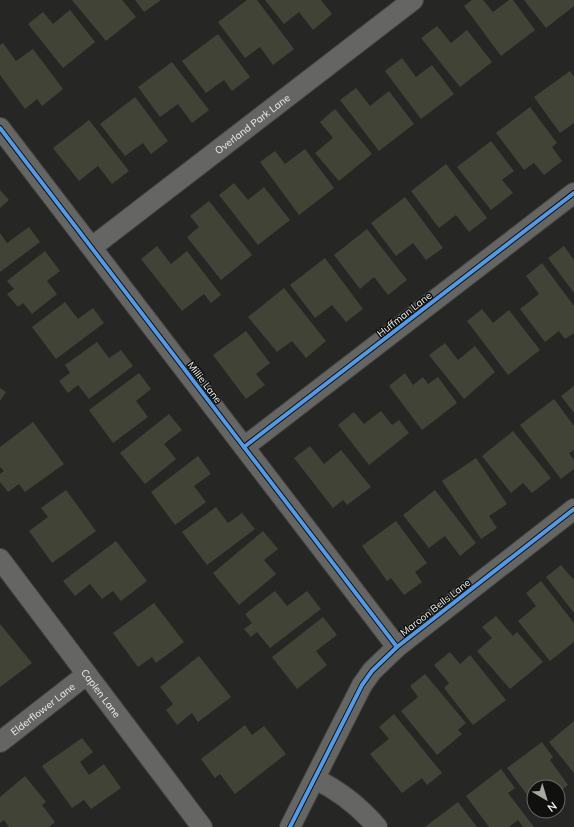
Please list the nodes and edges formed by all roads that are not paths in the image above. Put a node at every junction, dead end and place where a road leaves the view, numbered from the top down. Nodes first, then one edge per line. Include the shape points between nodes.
1 (413, 0) edge
2 (0, 128) edge
3 (574, 193) edge
4 (92, 247) junction
5 (244, 447) junction
6 (574, 509) edge
7 (0, 559) edge
8 (397, 646) junction
9 (86, 675) junction
10 (0, 742) edge
11 (314, 778) junction
12 (202, 827) edge
13 (290, 827) edge
14 (377, 827) edge

1 - 4 street, Overland Park Lane
2 - 4 street, Millie Lane
3 - 5 street, Huffman Lane
4 - 5 street, Millie Lane
5 - 8 street, Millie Lane
6 - 8 street, Maroon Bells Lane
7 - 9 street, Caplen Lane
8 - 11 street, Maroon Bells Lane via 362,685
9 - 10 street, Elderflower Lane
9 - 12 street, Caplen Lane
11 - 13 street, Maroon Bells Lane
11 - 14 street via 353,802

